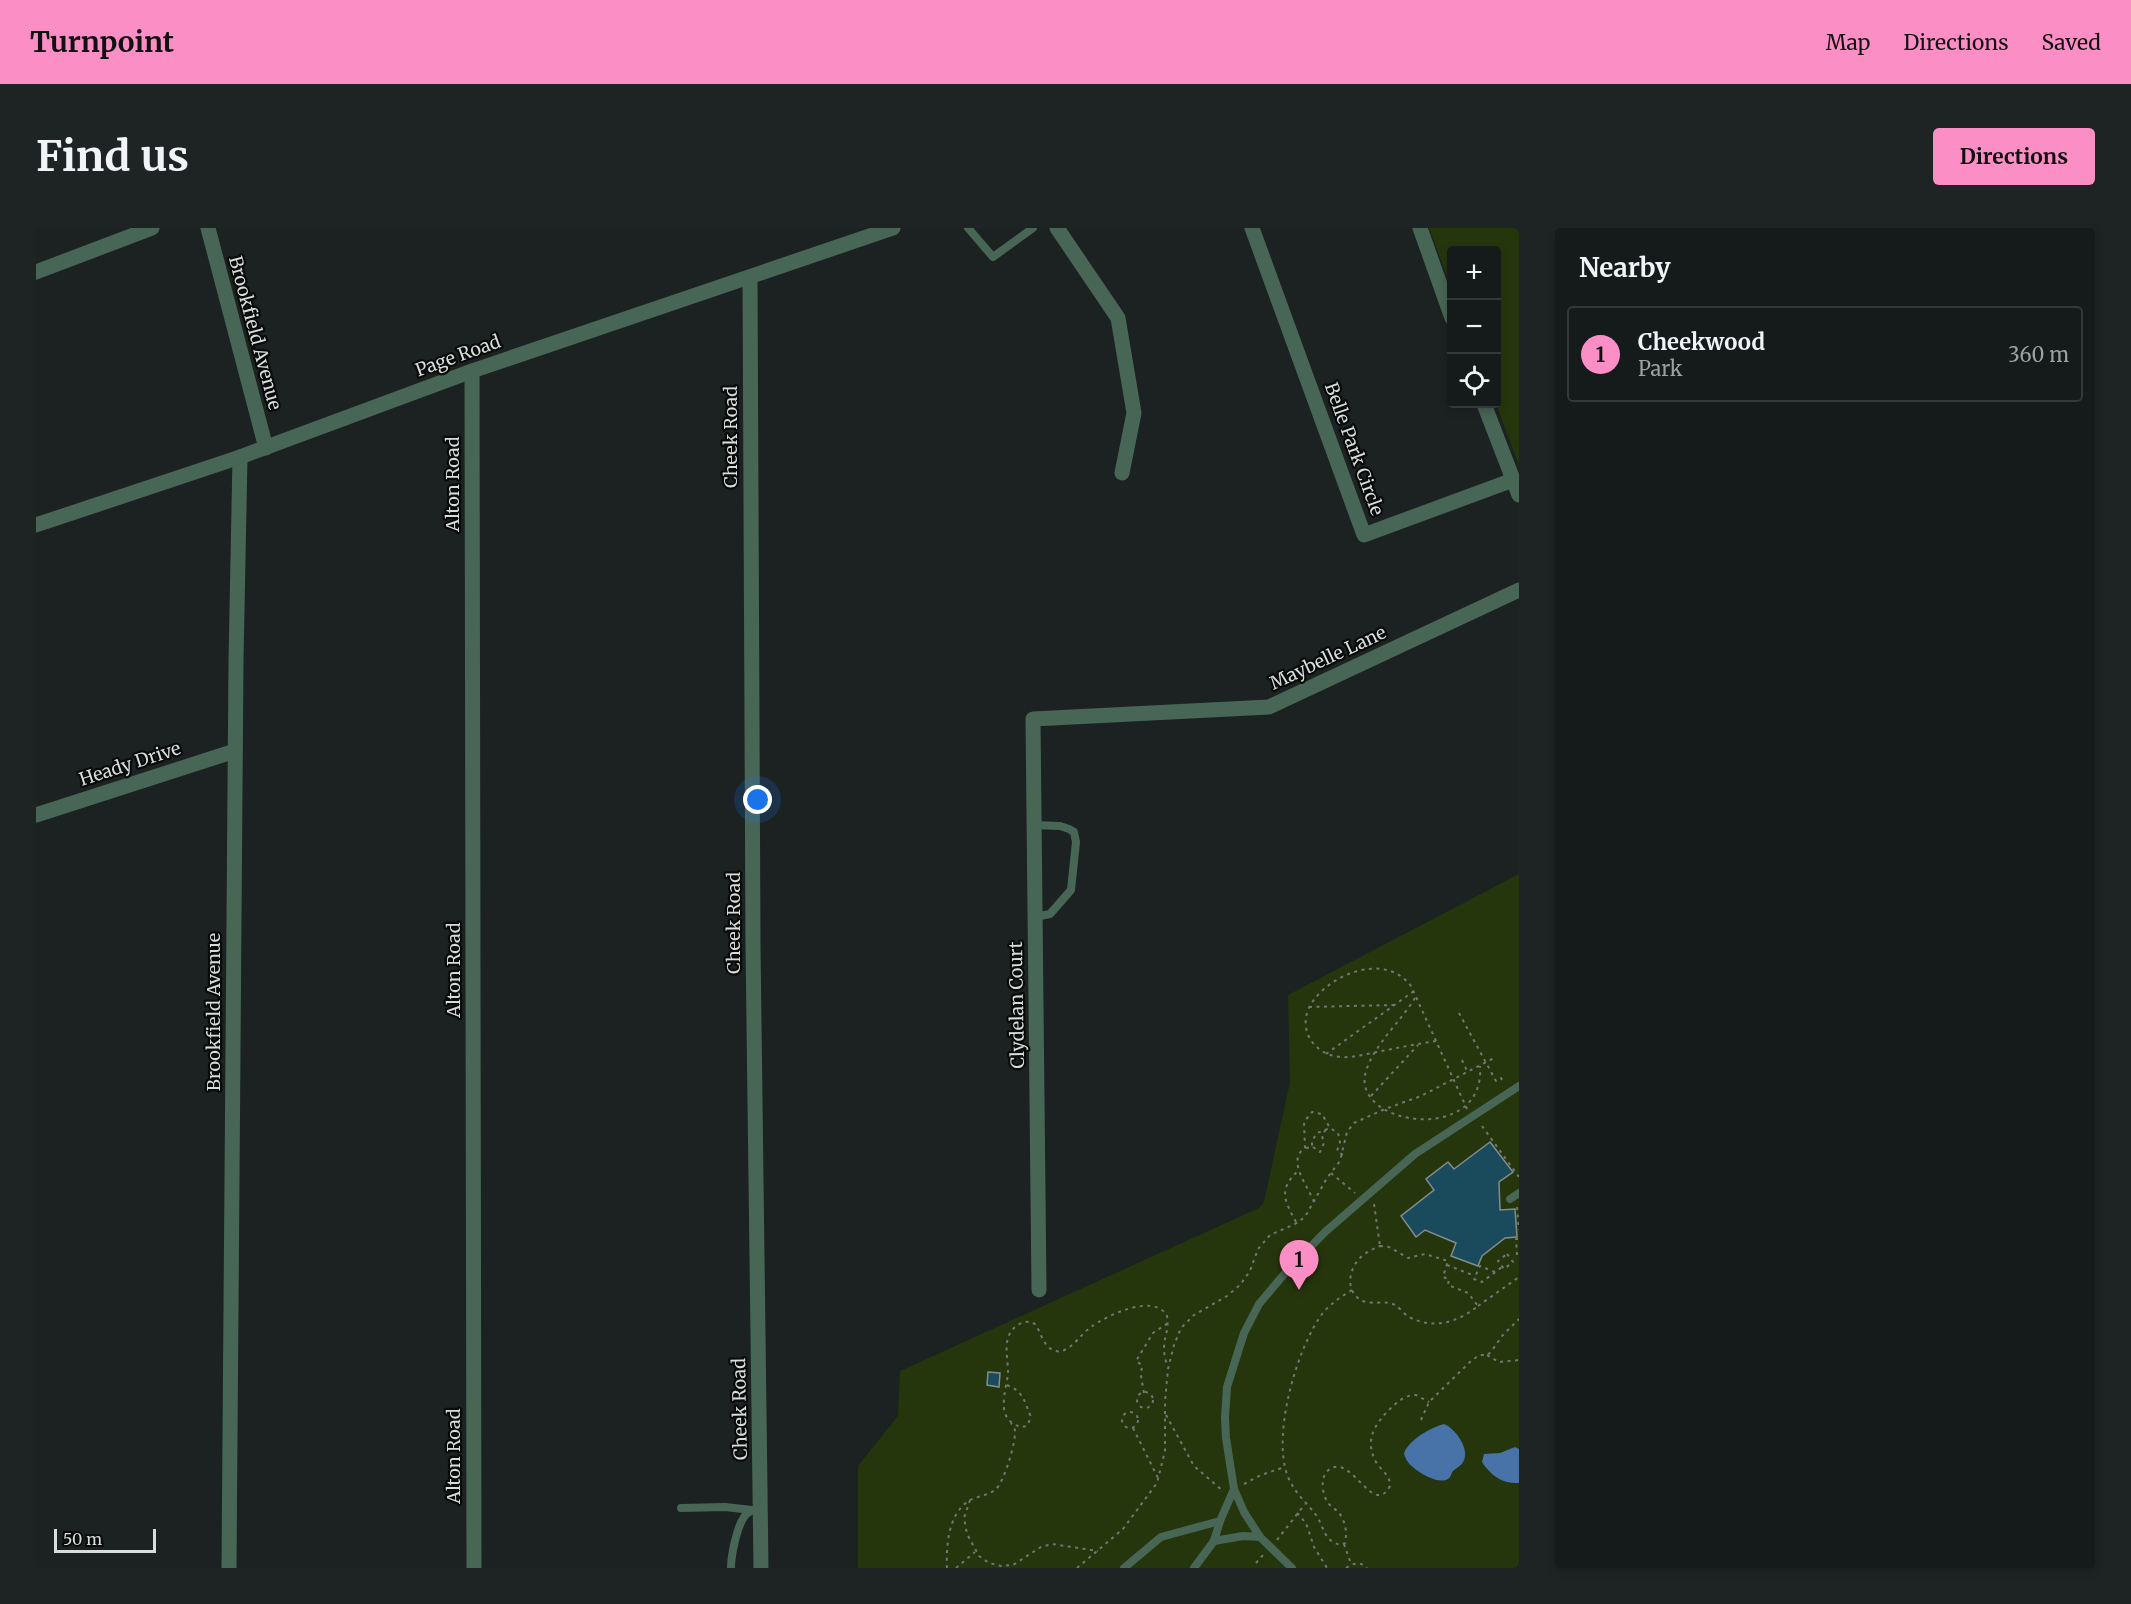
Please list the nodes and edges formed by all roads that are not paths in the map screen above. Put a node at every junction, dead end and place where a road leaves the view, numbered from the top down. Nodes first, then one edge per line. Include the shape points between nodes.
1 (152, 228) edge
2 (208, 228) edge
3 (893, 228) edge
4 (968, 228) edge
5 (1033, 228) edge
6 (1057, 228) edge
7 (1252, 228) edge
8 (1420, 228) edge
9 (36, 272) edge
10 (750, 278) junction
11 (1447, 304) edge
12 (472, 371) junction
13 (1486, 408) edge
14 (266, 448) junction
15 (240, 457) junction
16 (1122, 473) dead end
17 (1513, 480) junction
18 (1519, 495) edge
19 (36, 525) edge
20 (1519, 590) edge
21 (1033, 718) joint
22 (235, 751) junction
23 (36, 815) edge
24 (1034, 825) junction
25 (1035, 917) junction
26 (1519, 1086) edge
27 (1040, 1290) dead end
28 (1234, 1490) junction
29 (681, 1508) dead end
30 (756, 1509) junction
31 (1220, 1521) junction
32 (1260, 1537) junction
33 (1214, 1541) junction
34 (229, 1568) edge
35 (474, 1568) edge
36 (731, 1568) edge
37 (761, 1568) edge
38 (1124, 1568) edge
39 (1194, 1568) edge
40 (1292, 1568) edge

1 - 9 street
2 - 14 street, Brookfield Avenue
3 - 10 street, Page Road
4 - 5 lane via 993,257
6 - 16 street via 1118,318 1134,412
7 - 17 street, Belle Park Circle via 1364,535
8 - 11 street
10 - 12 street, Page Road
10 - 30 street, Cheek Road
12 - 14 street, Page Road
12 - 35 street, Alton Road
13 - 17 street
14 - 15 street, Page Road
15 - 19 street, Page Road
15 - 22 street, Brookfield Avenue
17 - 18 street
20 - 21 street, Maybelle Lane via 1269,707
21 - 24 street, Clydelan Court
22 - 23 street, Heady Drive
22 - 34 street, Brookfield Avenue
24 - 25 street, Clydelan Court
24 - 25 lane via 1066,827 1076,838 1071,890 1050,914
25 - 27 street, Clydelan Court
26 - 28 lane via 1415,1154 1286,1272 1259,1304 1230,1373 1226,1400 1226,1438
28 - 31 lane
28 - 32 lane
29 - 30 lane
30 - 36 lane via 745,1515 741,1523
30 - 37 street, Cheek Road
31 - 33 lane
31 - 38 lane via 1161,1537
32 - 33 lane
32 - 40 lane
33 - 39 lane

